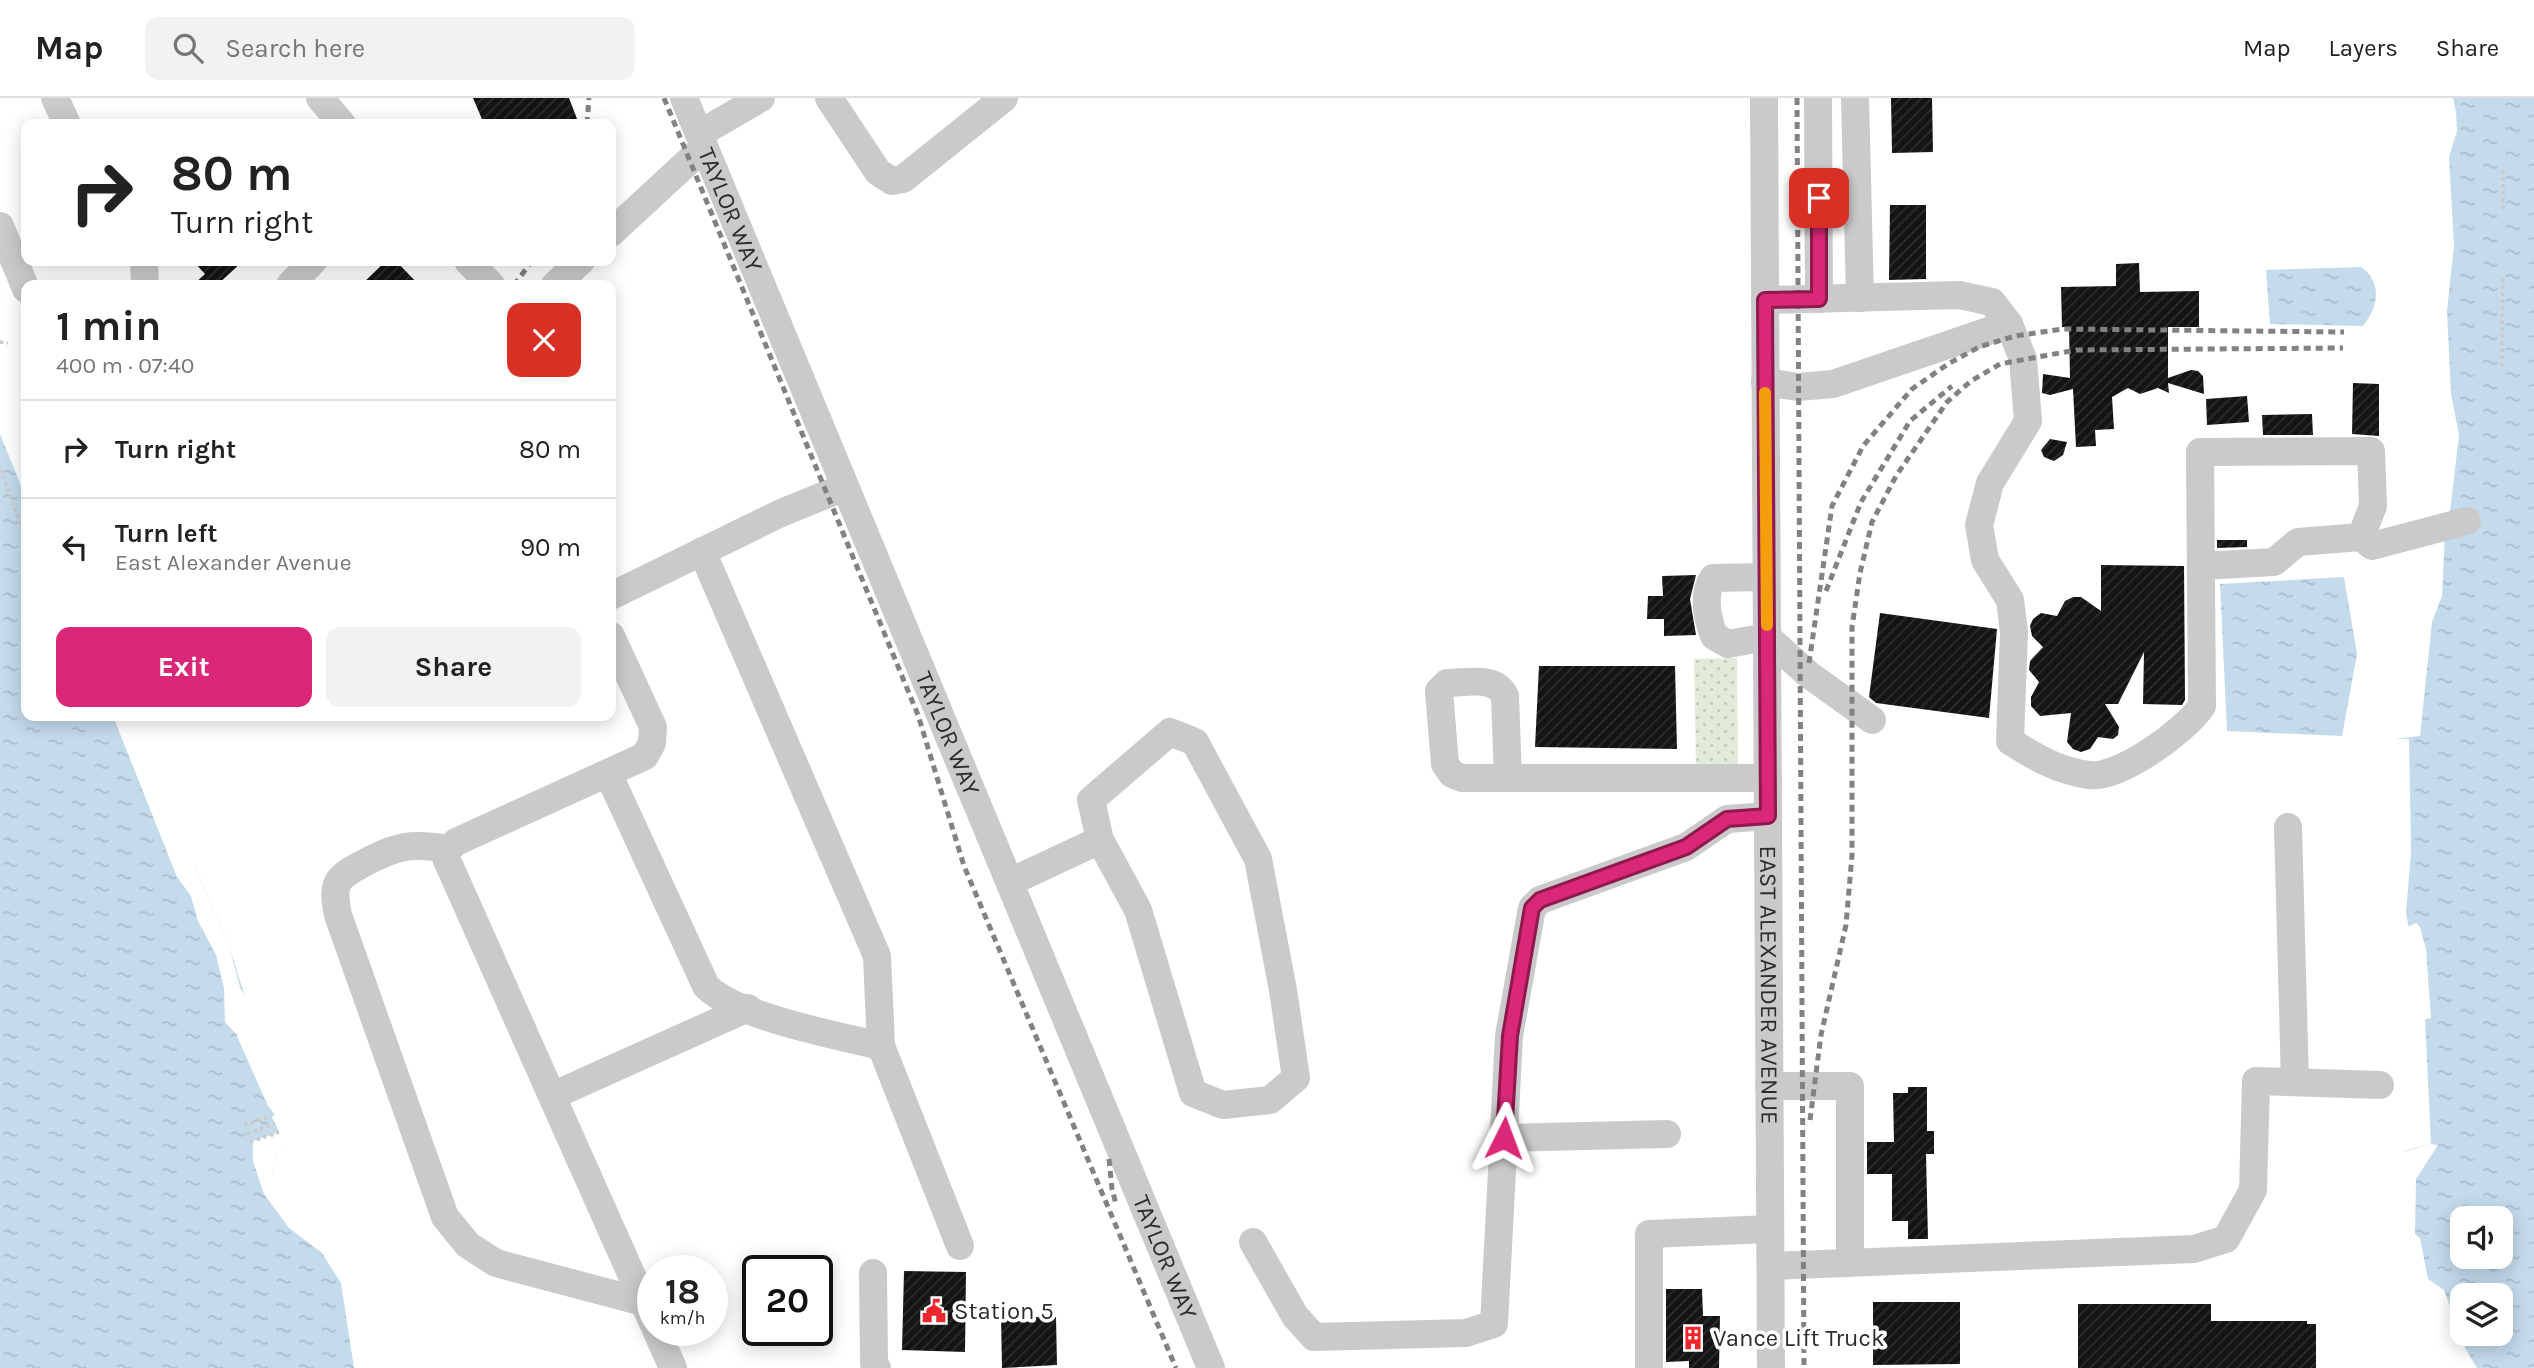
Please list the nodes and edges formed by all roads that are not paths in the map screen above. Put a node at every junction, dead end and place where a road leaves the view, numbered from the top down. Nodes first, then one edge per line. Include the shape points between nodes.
1 (55, 98) edge
2 (320, 98) edge
3 (684, 98) edge
4 (761, 98) edge
5 (829, 98) edge
6 (1763, 98) edge
7 (1818, 98) edge
8 (1855, 98) edge
9 (1001, 99) edge
10 (65, 119) edge
11 (338, 119) edge
12 (701, 140) junction
13 (0, 226) edge
14 (616, 228) edge
15 (308, 266) edge
16 (473, 266) edge
17 (576, 266) edge
18 (22, 280) edge
19 (295, 280) edge
20 (486, 280) edge
21 (560, 280) edge
22 (1860, 298) junction
23 (1819, 299) junction
24 (1765, 300) junction
25 (2010, 324) junction
26 (1765, 383) junction
27 (845, 486) junction
28 (2467, 521) dead end
29 (2361, 537) junction
30 (702, 551) junction
31 (2201, 566) junction
32 (1766, 576) junction
33 (616, 594) edge
34 (1767, 637) junction
35 (616, 647) edge
36 (1872, 720) dead end
37 (608, 774) junction
38 (1508, 778) dead end
39 (1768, 778) junction
40 (1768, 816) junction
41 (2288, 827) dead end
42 (1100, 840) junction
43 (448, 849) junction
44 (1010, 882) junction
45 (748, 1008) junction
46 (881, 1046) junction
47 (2295, 1082) junction
48 (2380, 1085) dead end
49 (1769, 1086) junction
50 (552, 1096) junction
51 (1667, 1134) dead end
52 (1504, 1138) junction
53 (1770, 1229) junction
54 (1253, 1242) dead end
55 (960, 1246) dead end
56 (1850, 1262) junction
57 (1770, 1266) junction
58 (873, 1273) dead end
59 (637, 1287) edge
60 (637, 1308) edge
61 (663, 1346) edge
62 (673, 1368) edge
63 (877, 1368) edge
64 (1211, 1368) edge
65 (1649, 1368) edge
66 (1771, 1368) edge

1 - 10 street
2 - 11 street
3 - 12 street, TAYLOR WAY
4 - 12 street
5 - 9 street via 878,172 892,181 903,179
6 - 24 street, EAST ALEXANDER AVENUE
7 - 23 street
8 - 22 street
12 - 14 street
12 - 27 street, TAYLOR WAY
13 - 18 street
15 - 19 street
16 - 20 street
17 - 21 street
22 - 23 street
22 - 25 street via 1959,295 1992,302
23 - 24 street
24 - 26 street, EAST ALEXANDER AVENUE
25 - 26 street via 1833,384 1798,387
25 - 31 street via 2023,359 2028,421 1990,482 1979,525 1985,560 2010,600 2014,632 2010,741 2045,764 2093,776 2131,763 2192,720 2202,706
26 - 32 street, EAST ALEXANDER AVENUE
27 - 30 street
27 - 44 street, TAYLOR WAY
28 - 29 street via 2372,546
29 - 31 street via 2298,542 2274,562
29 - 31 street via 2373,506 2371,451 2200,452
30 - 33 street
30 - 46 street via 877,956
32 - 34 street, EAST ALEXANDER AVENUE
32 - 34 street via 1713,578 1707,589 1714,636 1728,644
34 - 36 street via 1808,674
34 - 39 street, EAST ALEXANDER AVENUE
35 - 37 street via 653,727 652,743 645,756
37 - 43 street
37 - 45 street via 706,986 717,998
38 - 39 street
39 - 40 street, EAST ALEXANDER AVENUE
40 - 49 street, EAST ALEXANDER AVENUE
40 - 52 street via 1727,819 1686,847 1540,900 1532,908 1510,1036
41 - 47 street
42 - 42 street via 1138,910 1193,1093 1223,1105 1270,1100 1296,1078 1258,859 1195,742 1170,732 1091,800
42 - 44 street
43 - 50 street via 446,858
43 - 60 street via 418,844 395,847 349,871 338,882 335,896 445,1217 468,1245 496,1263
44 - 64 street, TAYLOR WAY
45 - 46 street
45 - 50 street
46 - 55 street
47 - 48 street
47 - 56 street via 2256,1081 2253,1189 2226,1238 2194,1249
49 - 53 street, EAST ALEXANDER AVENUE
49 - 56 street via 1850,1086
50 - 59 street
51 - 52 street
52 - 54 street via 1494,1324 1466,1333 1314,1337 1295,1316
53 - 57 street, EAST ALEXANDER AVENUE
53 - 65 street via 1649,1234
56 - 57 street
57 - 66 street, EAST ALEXANDER AVENUE
58 - 63 street
61 - 62 street

